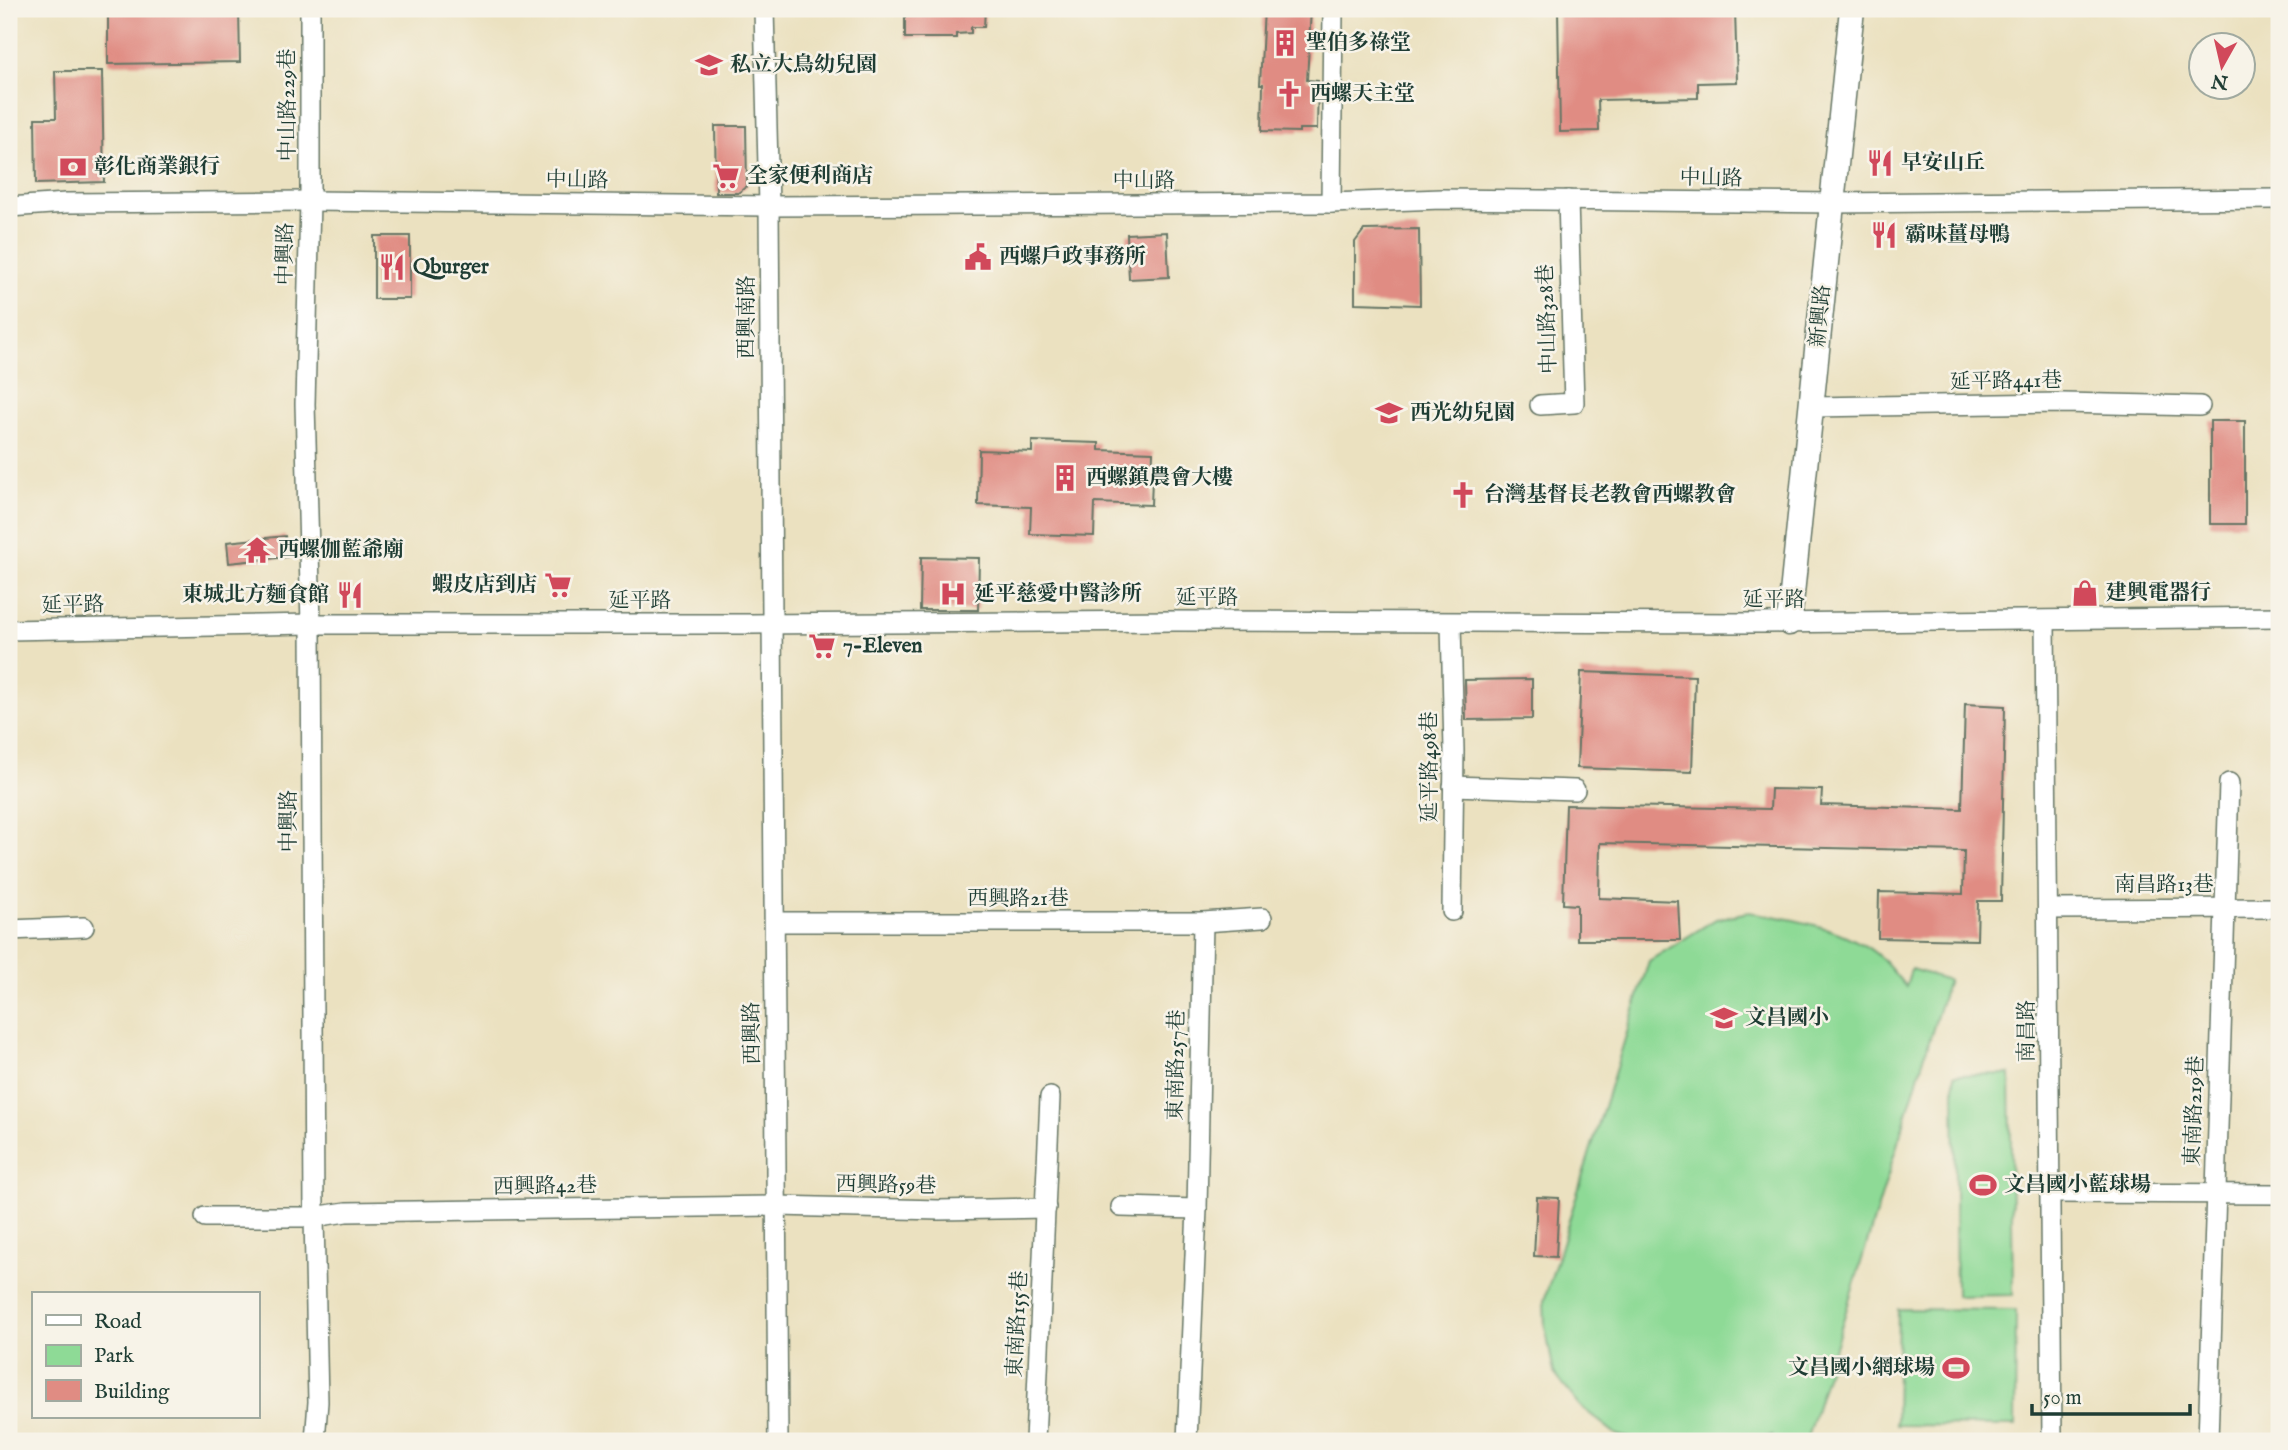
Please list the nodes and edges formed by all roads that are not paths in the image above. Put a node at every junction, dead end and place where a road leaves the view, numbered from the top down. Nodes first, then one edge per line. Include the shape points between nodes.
1 (310, 9) edge
2 (764, 9) edge
3 (1332, 9) edge
4 (1852, 9) edge
5 (2279, 199) edge
6 (1568, 200) junction
7 (310, 201) junction
8 (1331, 203) junction
9 (1832, 203) junction
10 (769, 206) junction
11 (9, 208) edge
12 (1540, 405) dead end
13 (2200, 406) dead end
14 (1812, 407) junction
15 (2279, 617) edge
16 (2045, 621) junction
17 (1451, 623) junction
18 (1789, 623) junction
19 (311, 624) junction
20 (772, 624) junction
21 (9, 630) edge
22 (2229, 783) dead end
23 (1453, 786) junction
24 (1575, 790) dead end
25 (2225, 908) junction
26 (2279, 908) edge
27 (2049, 909) junction
28 (1452, 911) dead end
29 (1262, 918) dead end
30 (775, 922) junction
31 (1203, 922) junction
32 (84, 927) dead end
33 (9, 930) edge
34 (1050, 1097) dead end
35 (2215, 1192) junction
36 (2050, 1193) junction
37 (2279, 1194) edge
38 (778, 1206) junction
39 (1121, 1207) dead end
40 (1046, 1208) junction
41 (1197, 1209) junction
42 (205, 1217) dead end
43 (314, 1217) junction
44 (315, 1441) edge
45 (778, 1441) edge
46 (1035, 1441) edge
47 (1188, 1441) edge
48 (2052, 1441) edge
49 (2208, 1441) edge

1 - 7 street, 中山路229巷
2 - 10 street, 西興南路
3 - 8 street
4 - 9 street, 新興路
5 - 9 street, 中山路
6 - 8 street, 中山路
6 - 9 street, 中山路
6 - 12 street, 中山路328巷 via 1574,403
7 - 10 street, 中山路
7 - 11 street, 中山路
7 - 19 street, 中興路 via 305,404
8 - 10 street, 中山路
9 - 14 street, 新興路
10 - 20 street, 西興南路
13 - 14 street, 延平路441巷
14 - 18 street, 新興路
15 - 16 street, 延平路
16 - 18 street, 延平路
16 - 27 street, 南昌路
17 - 18 street, 延平路
17 - 20 street, 延平路
17 - 23 street, 延平路498巷
19 - 20 street, 延平路
19 - 21 street, 延平路
19 - 43 street, 中興路
20 - 30 street, 西興路
22 - 25 street, 東南路219巷
23 - 24 street
23 - 28 street, 延平路498巷
25 - 26 street, 南昌路13巷
25 - 27 street, 南昌路13巷
25 - 35 street, 東南路219巷
27 - 36 street, 南昌路
29 - 31 street, 西興路21巷
30 - 31 street, 西興路21巷
30 - 38 street, 西興路
31 - 41 street, 東南路257巷
32 - 33 street
34 - 40 street, 東南路155巷
35 - 36 street
35 - 37 street
35 - 49 street, 東南路219巷
36 - 48 street, 南昌路
38 - 40 street, 西興路59巷
38 - 43 street, 西興路42巷 via 346,1212
38 - 45 street, 西興路
39 - 41 street
40 - 46 street, 東南路155巷
41 - 47 street, 東南路257巷
42 - 43 street, 西興路42巷
43 - 44 street, 中興路

